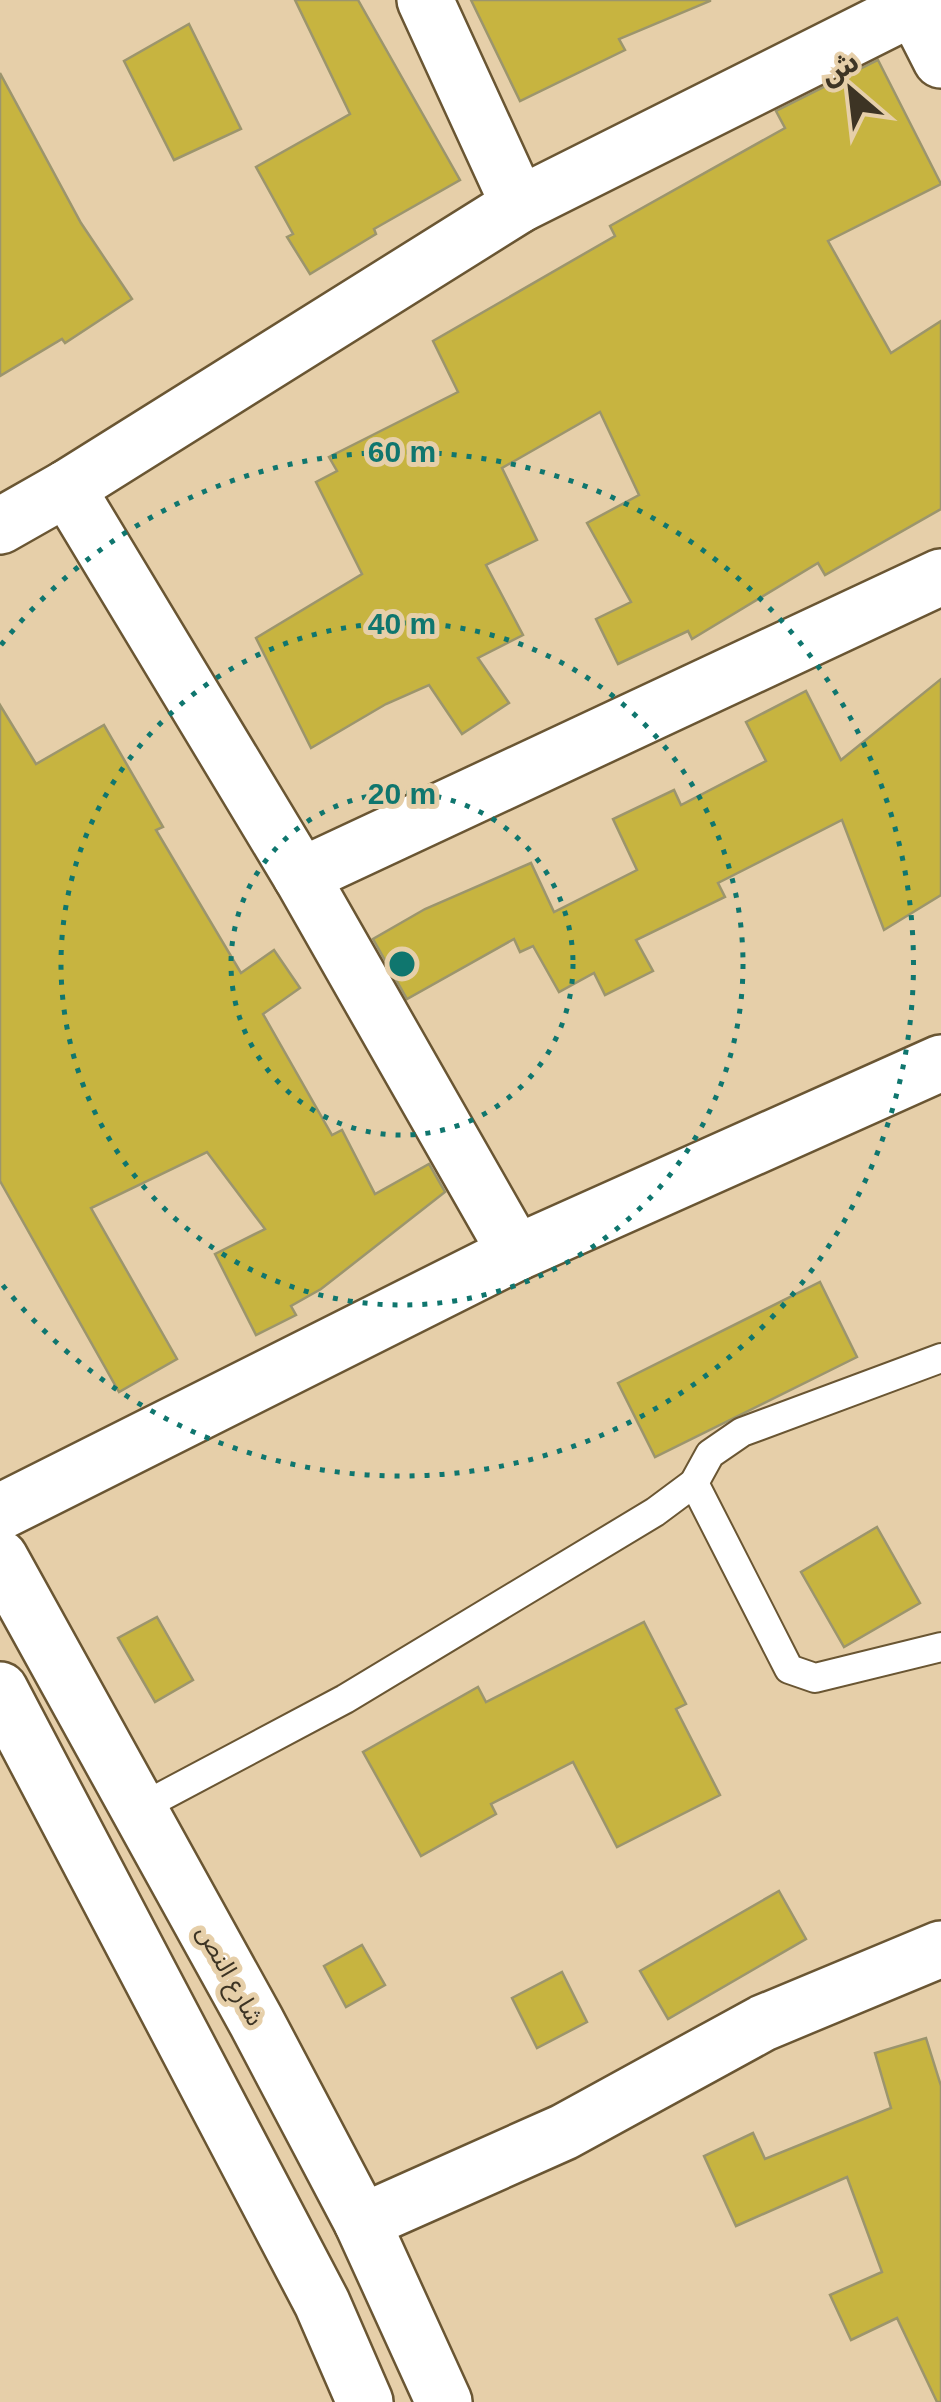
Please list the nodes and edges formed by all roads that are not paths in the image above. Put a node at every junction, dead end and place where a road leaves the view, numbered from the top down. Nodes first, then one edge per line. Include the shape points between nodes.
1 (425, 0) edge
2 (920, 2) edge
3 (941, 60) edge
4 (518, 205) junction
5 (67, 488) junction
6 (0, 526) edge
7 (941, 577) edge
8 (301, 876) junction
9 (941, 1063) edge
10 (516, 1253) junction
11 (941, 1358) edge
12 (694, 1483) junction
13 (0, 1512) edge
14 (0, 1558) edge
15 (941, 1647) edge
16 (0, 1690) edge
17 (140, 1808) junction
18 (941, 1949) edge
19 (362, 2222) junction
20 (366, 2402) edge
21 (444, 2402) edge

1 - 4 street
2 - 3 street
2 - 4 street
4 - 5 street
5 - 6 street
5 - 8 street
7 - 8 street
8 - 10 street
9 - 10 street
10 - 13 street
11 - 12 lane via 742,1432 710,1454
12 - 15 lane via 789,1669 815,1678
12 - 17 lane via 346,1699
14 - 17 street, شارع النص
16 - 20 street via 322,2303
17 - 19 street, شارع النص
18 - 19 street via 763,2023 564,2132
19 - 21 street, شارع النص

